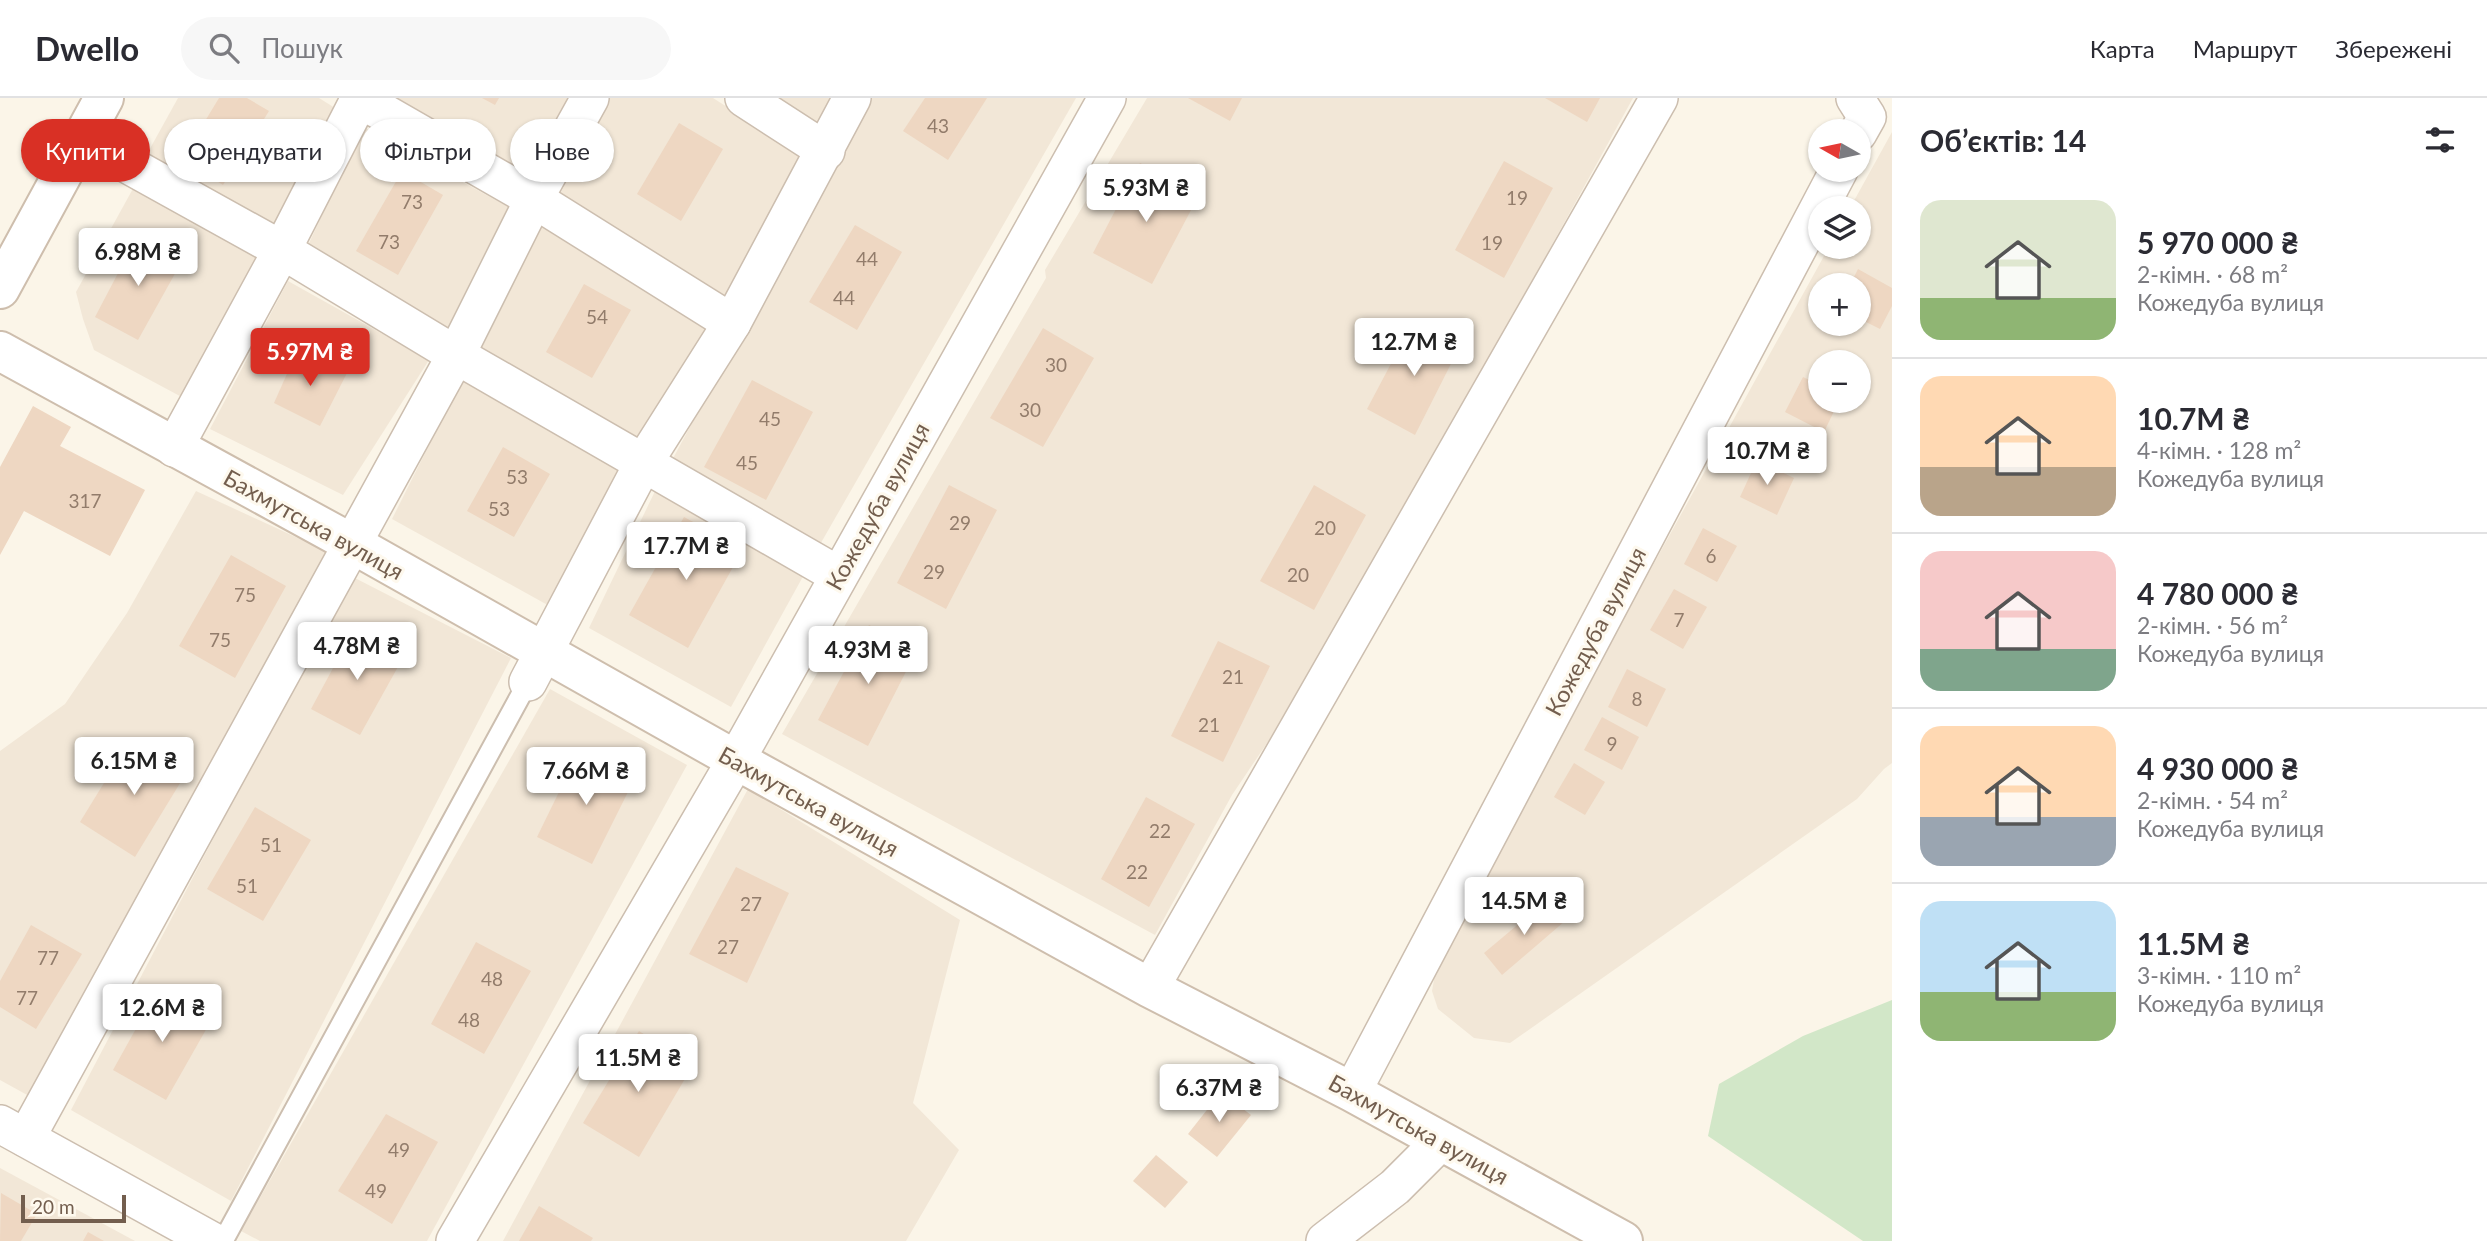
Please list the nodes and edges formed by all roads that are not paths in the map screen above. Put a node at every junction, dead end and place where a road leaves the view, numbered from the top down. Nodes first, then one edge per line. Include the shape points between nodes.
1 (104, 98) edge
2 (359, 98) edge
3 (590, 98) edge
4 (744, 98) edge
5 (852, 98) edge
6 (1107, 98) edge
7 (1659, 98) edge
8 (1855, 98) edge
9 (93, 119) edge
10 (1866, 119) edge
11 (826, 151) junction
12 (150, 177) edge
13 (58, 182) edge
14 (1833, 182) edge
15 (534, 199) junction
16 (282, 250) junction
17 (0, 289) edge
18 (732, 323) junction
19 (0, 351) edge
20 (456, 355) junction
21 (174, 448) junction
22 (644, 462) junction
23 (351, 543) junction
24 (838, 575) junction
25 (536, 667) junction
26 (736, 761) junction
27 (1150, 988) junction
28 (1352, 1091) junction
29 (13, 1131) edge
30 (1441, 1141) junction
31 (212, 1241) edge
32 (223, 1241) edge
33 (455, 1241) edge
34 (1325, 1241) edge
35 (1623, 1241) edge

1 - 9 main road
2 - 15 street
2 - 16 street
3 - 15 street
4 - 11 street
5 - 11 street
6 - 24 street, Кожедуба вулиця
7 - 27 street
8 - 10 street
11 - 18 street
12 - 16 street
13 - 17 main road
14 - 28 street, Кожедуба вулиця
15 - 18 street
15 - 20 street
16 - 20 street
16 - 21 street
18 - 22 street
19 - 21 main road, Бахмутська вулиця
20 - 22 street
20 - 23 street
21 - 23 main road, Бахмутська вулиця
22 - 24 street
22 - 25 street
23 - 25 main road, Бахмутська вулиця
23 - 29 street
24 - 26 street, Кожедуба вулиця
25 - 26 main road, Бахмутська вулиця
25 - 32 lane
26 - 27 main road, Бахмутська вулиця
26 - 33 street, Кожедуба вулиця
27 - 28 main road, Бахмутська вулиця
28 - 30 main road, Бахмутська вулиця
29 - 31 street
30 - 34 street via 1395,1187
30 - 35 main road, Бахмутська вулиця

